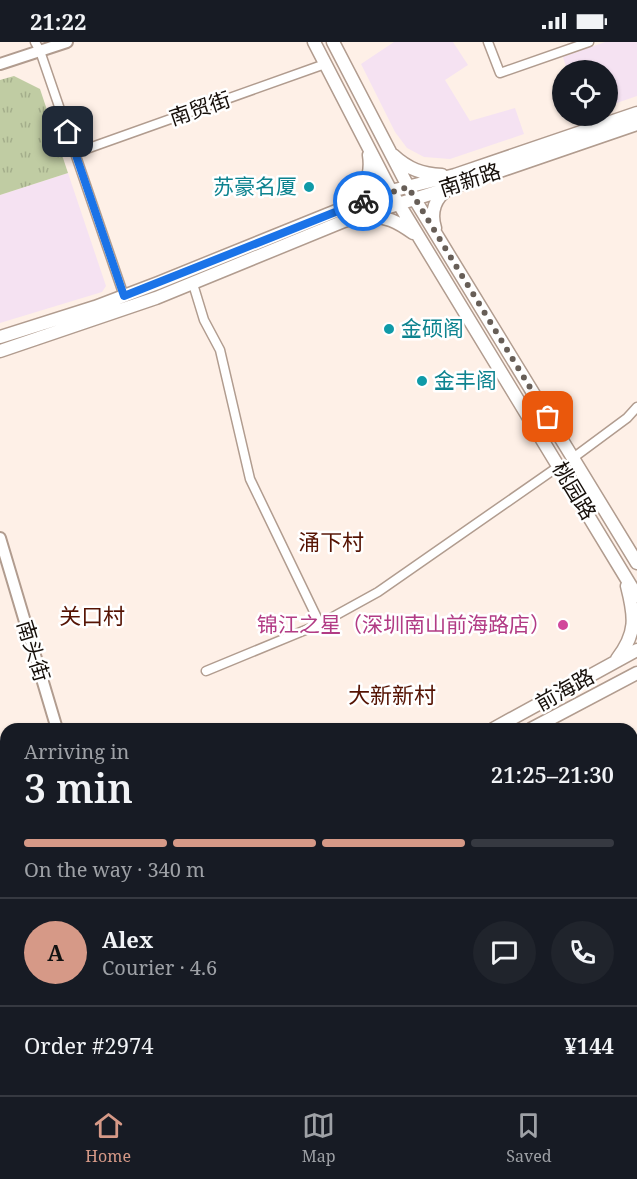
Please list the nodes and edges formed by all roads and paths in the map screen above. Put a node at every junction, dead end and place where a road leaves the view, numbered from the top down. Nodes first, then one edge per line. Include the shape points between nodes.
1 (67, 42) edge
2 (314, 42) edge
3 (333, 42) edge
4 (488, 42) edge
5 (589, 42) edge
6 (38, 46) edge
7 (0, 64) edge
8 (325, 64) junction
9 (637, 113) edge
10 (637, 124) edge
11 (365, 142) junction
12 (385, 145) junction
13 (75, 153) junction
14 (457, 180) junction
15 (391, 191) junction
16 (411, 192) junction
17 (398, 203) junction
18 (342, 215) junction
19 (438, 237) junction
20 (419, 238) junction
21 (193, 284) junction
22 (124, 296) junction
23 (0, 337) edge
24 (0, 351) edge
25 (637, 407) edge
26 (573, 458) junction
27 (559, 466) junction
28 (0, 538) edge
29 (637, 563) edge
30 (625, 576) junction
31 (637, 596) edge
32 (320, 624) junction
33 (637, 650) edge
34 (612, 664) junction
35 (206, 671) dead end
36 (637, 673) edge
37 (637, 683) edge
38 (567, 709) junction
39 (55, 723) edge
40 (504, 723) edge
41 (542, 723) edge

1 - 6 street
2 - 8 main road, 桃园路
3 - 12 main road, 桃园路
4 - 5 street via 500,73
6 - 7 street
6 - 13 street
8 - 11 main road, 桃园路
8 - 13 street, 南贸街
9 - 14 main road, 南新路
10 - 14 main road, 南新路
11 - 15 main road, 桃园路
11 - 18 main road via 370,160 368,180
12 - 14 main road via 410,168
12 - 16 main road, 桃园路
13 - 22 street
14 - 16 main road, 南新路
14 - 19 main road via 435,204
15 - 16 main road, 南新路
15 - 17 main road, 桃园路
15 - 18 main road, 南新路
16 - 17 main road, 南新路
16 - 19 main road, 桃园路
17 - 18 main road, 南新路
17 - 20 main road, 桃园路
18 - 20 main road via 395,220
18 - 21 main road, 南新路
18 - 22 main road, 南新路
19 - 26 main road, 桃园路
20 - 27 main road, 桃园路
21 - 24 main road, 南新路
21 - 32 street via 204,320 220,350 250,478
22 - 23 main road, 南新路
25 - 26 street
26 - 29 main road, 桃园路
27 - 30 main road, 桃园路
27 - 32 street via 378,592
28 - 39 street, 南头街
30 - 31 main road, 桃园路
30 - 34 main road via 633,628 626,648
32 - 35 street
33 - 34 main road, 前海路
34 - 40 main road, 前海路
36 - 38 main road, 前海路
37 - 38 main road
38 - 41 main road, 前海路

